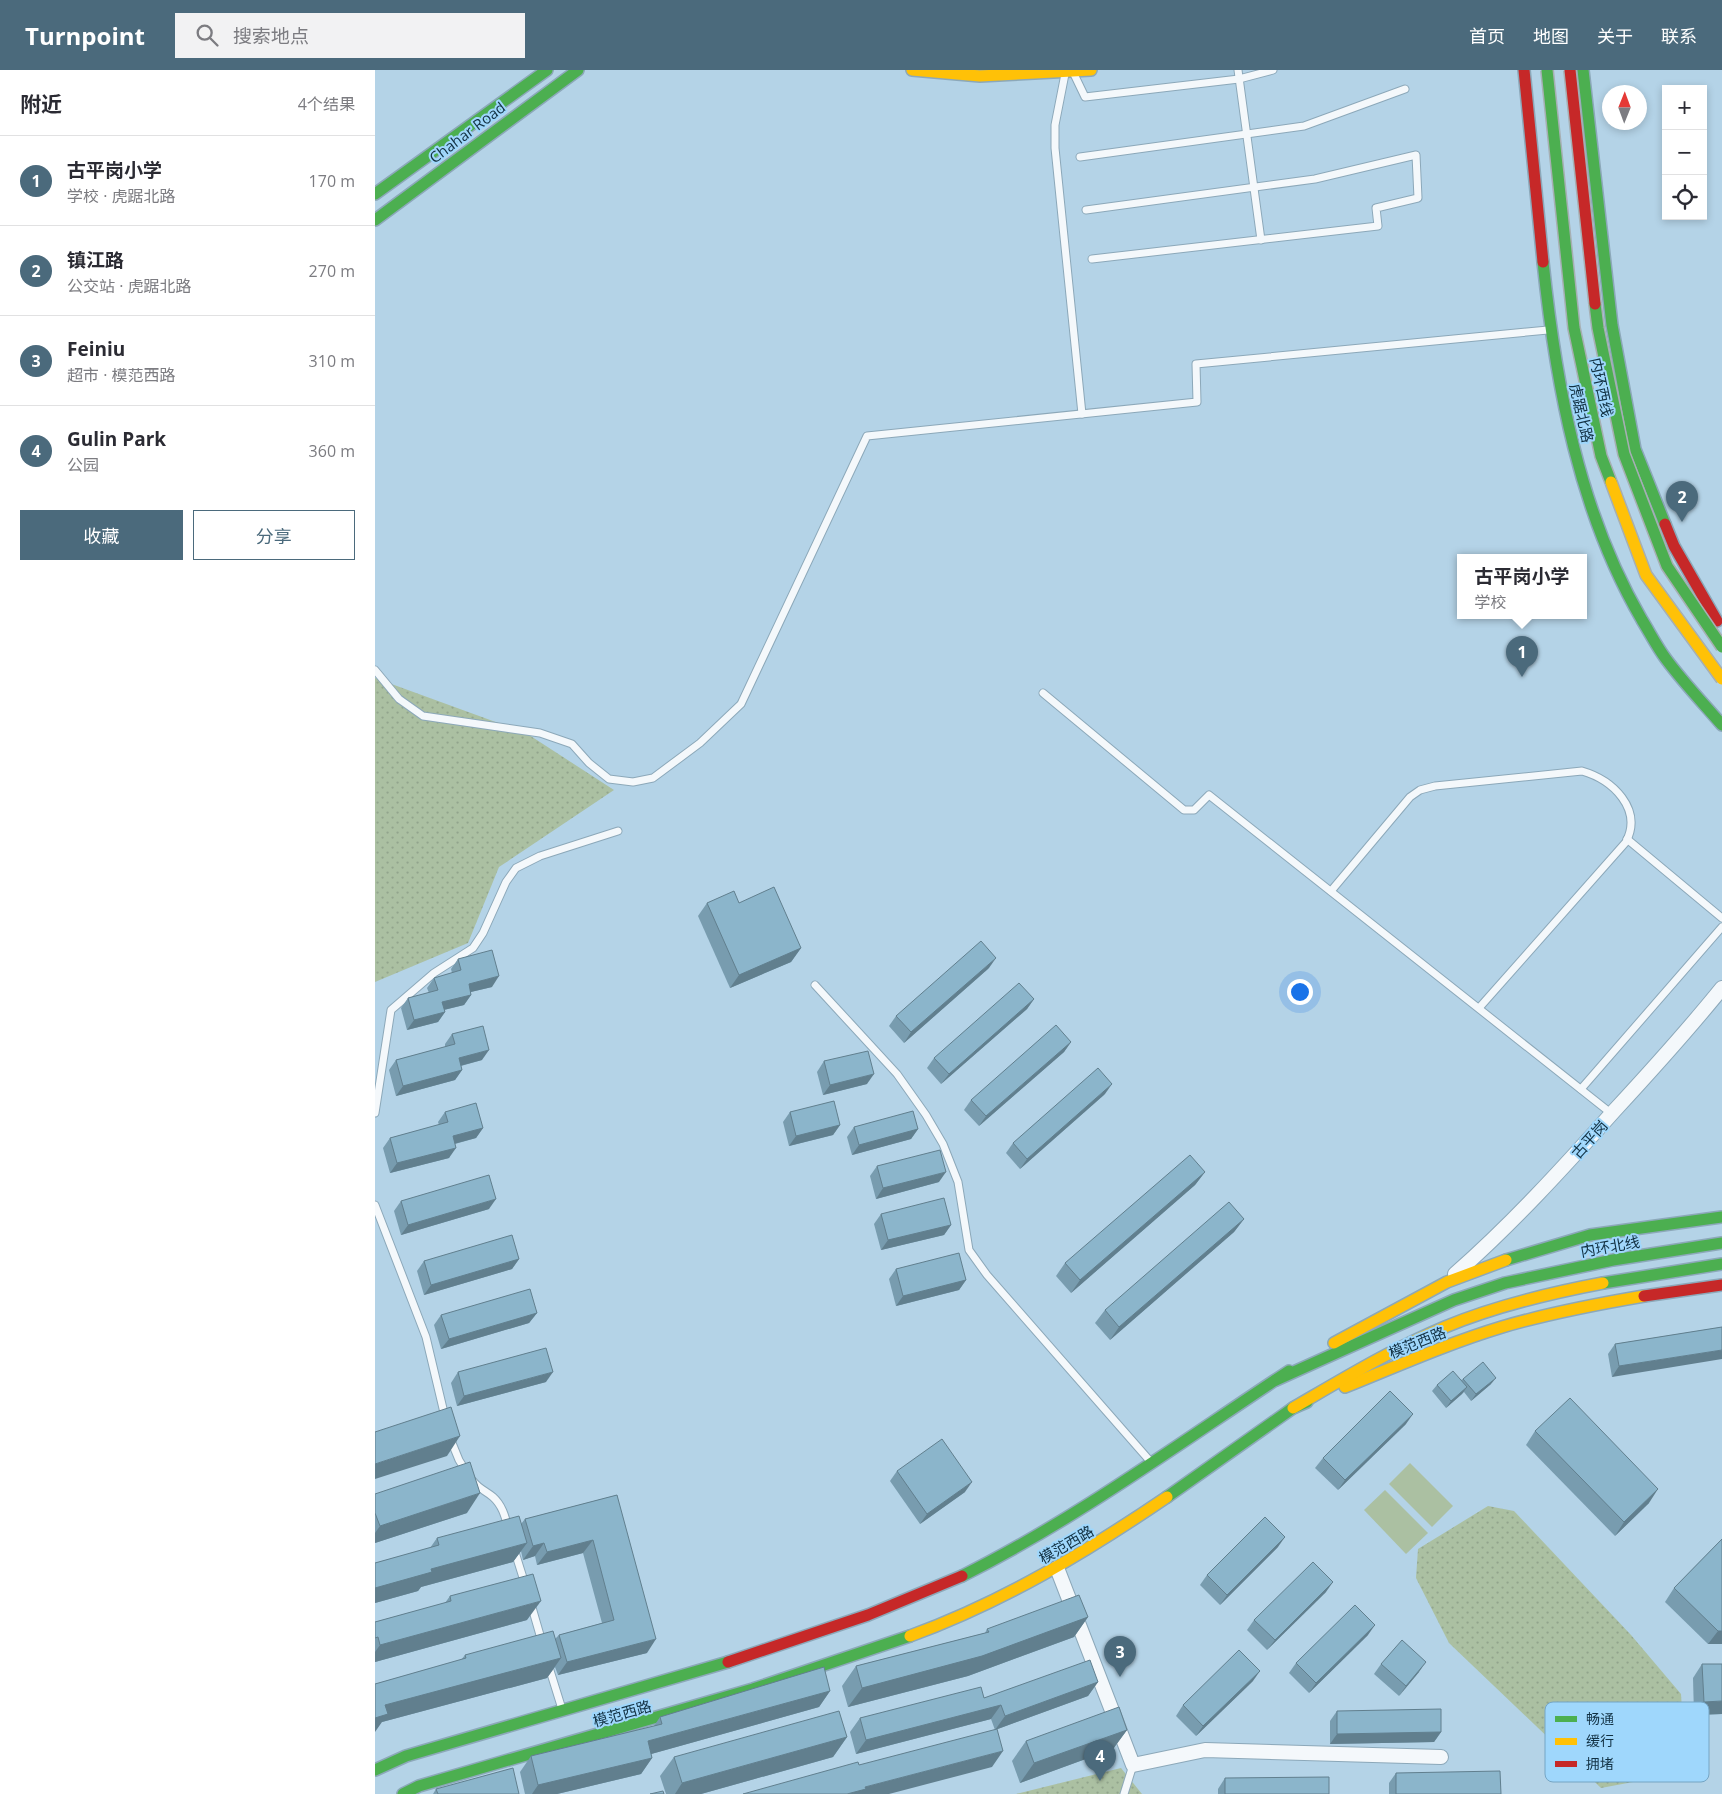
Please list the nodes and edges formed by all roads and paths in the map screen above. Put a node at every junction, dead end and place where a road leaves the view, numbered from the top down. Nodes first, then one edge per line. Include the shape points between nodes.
1 (547, 70) edge
2 (578, 70) edge
3 (912, 70) edge
4 (1091, 70) edge
5 (1237, 70) edge
6 (1273, 70) edge
7 (1524, 70) edge
8 (1547, 70) edge
9 (1570, 70) edge
10 (1583, 70) edge
11 (1069, 73) junction
12 (1239, 79) junction
13 (1405, 89) dead end
14 (1246, 134) junction
15 (1080, 157) dead end
16 (1253, 186) junction
17 (375, 194) edge
18 (1086, 210) dead end
19 (375, 220) edge
20 (1261, 240) junction
21 (1092, 259) dead end
22 (1612, 325) junction
23 (1568, 329) dead end
24 (1554, 330) junction
25 (1082, 414) junction
26 (1722, 628) edge
27 (1722, 647) edge
28 (375, 670) edge
29 (1722, 679) edge
30 (1043, 693) dead end
31 (1722, 725) edge
32 (618, 831) dead end
33 (1627, 839) junction
34 (1331, 891) junction
35 (1722, 918) edge
36 (1722, 927) edge
37 (815, 985) dead end
38 (1722, 988) edge
39 (1479, 1008) junction
40 (1581, 1089) junction
41 (375, 1113) edge
42 (1612, 1114) junction
43 (375, 1205) edge
44 (1722, 1217) edge
45 (1722, 1243) edge
46 (1722, 1264) edge
47 (1447, 1282) junction
48 (1722, 1284) edge
49 (1276, 1380) junction
50 (1293, 1408) junction
51 (445, 1415) junction
52 (436, 1418) edge
53 (447, 1424) edge
54 (449, 1432) edge
55 (1152, 1464) junction
56 (1057, 1568) junction
57 (543, 1648) edge
58 (546, 1657) edge
59 (562, 1712) junction
60 (1441, 1757) dead end
61 (1133, 1765) junction
62 (375, 1770) edge
63 (403, 1794) edge
64 (1124, 1794) edge

1 - 17 main road, Chahar Road
2 - 19 main road, Chahar Road
3 - 11 main road via 980,76
4 - 11 main road
5 - 12 lane
6 - 12 lane
7 - 24 main road, 虎踞北路
8 - 29 main road, 内环西线, bridge via 1574,328 1601,456 1646,575
9 - 27 main road, 内环西线, bridge via 1598,328 1624,454 1667,566
10 - 22 main road
11 - 12 lane via 1085,97
11 - 25 lane via 1055,125 1055,148
12 - 14 lane
13 - 14 lane via 1304,126
14 - 15 lane
14 - 16 lane
16 - 18 lane
16 - 20 lane
16 - 20 lane via 1315,178 1416,155 1418,198 1376,208 1378,226
20 - 21 lane
22 - 23 lane
22 - 26 main road via 1635,449 1674,546
24 - 25 lane via 1195,364 1197,402
24 - 31 main road, 虎踞北路 via 1563,402 1591,510 1623,587 1665,658
25 - 28 lane via 867,436 741,704 700,743 653,778 633,782 609,779 571,744 540,733 423,716 399,699
30 - 34 lane via 1184,810 1194,810 1209,795
32 - 41 lane via 540,856 516,868 473,948 434,973 391,1010
33 - 34 lane via 1632,830 1631,812 1625,802 1594,774 1582,771 1435,786 1410,797
33 - 35 lane
33 - 39 lane
34 - 39 lane
36 - 40 lane
37 - 55 lane via 897,1074 943,1144 958,1182 969,1250 987,1275
38 - 42 street, 古平岗
39 - 40 lane
40 - 42 lane
42 - 47 street, 古平岗 via 1501,1234
43 - 51 lane via 427,1336
44 - 47 main road via 1590,1235 1523,1254
45 - 49 main road, 内环北线 via 1613,1260 1505,1283 1454,1300
46 - 50 main road via 1548,1293 1468,1318 1390,1352
47 - 49 main road via 1326,1348
48 - 50 main road, 模范西路 via 1527,1320 1454,1344
49 - 55 main road, 模范西路
50 - 56 main road, 模范西路 via 1123,1528
51 - 52 lane
51 - 53 lane
54 - 57 lane via 467,1473 503,1510
55 - 59 main road, 模范西路 via 1042,1534 963,1575 871,1614 667,1682
56 - 61 street
56 - 63 main road, 模范西路 via 972,1611 878,1650 669,1715 419,1786
58 - 59 lane
59 - 62 main road, 模范西路 via 406,1756
60 - 61 street via 1205,1750
61 - 64 lane

